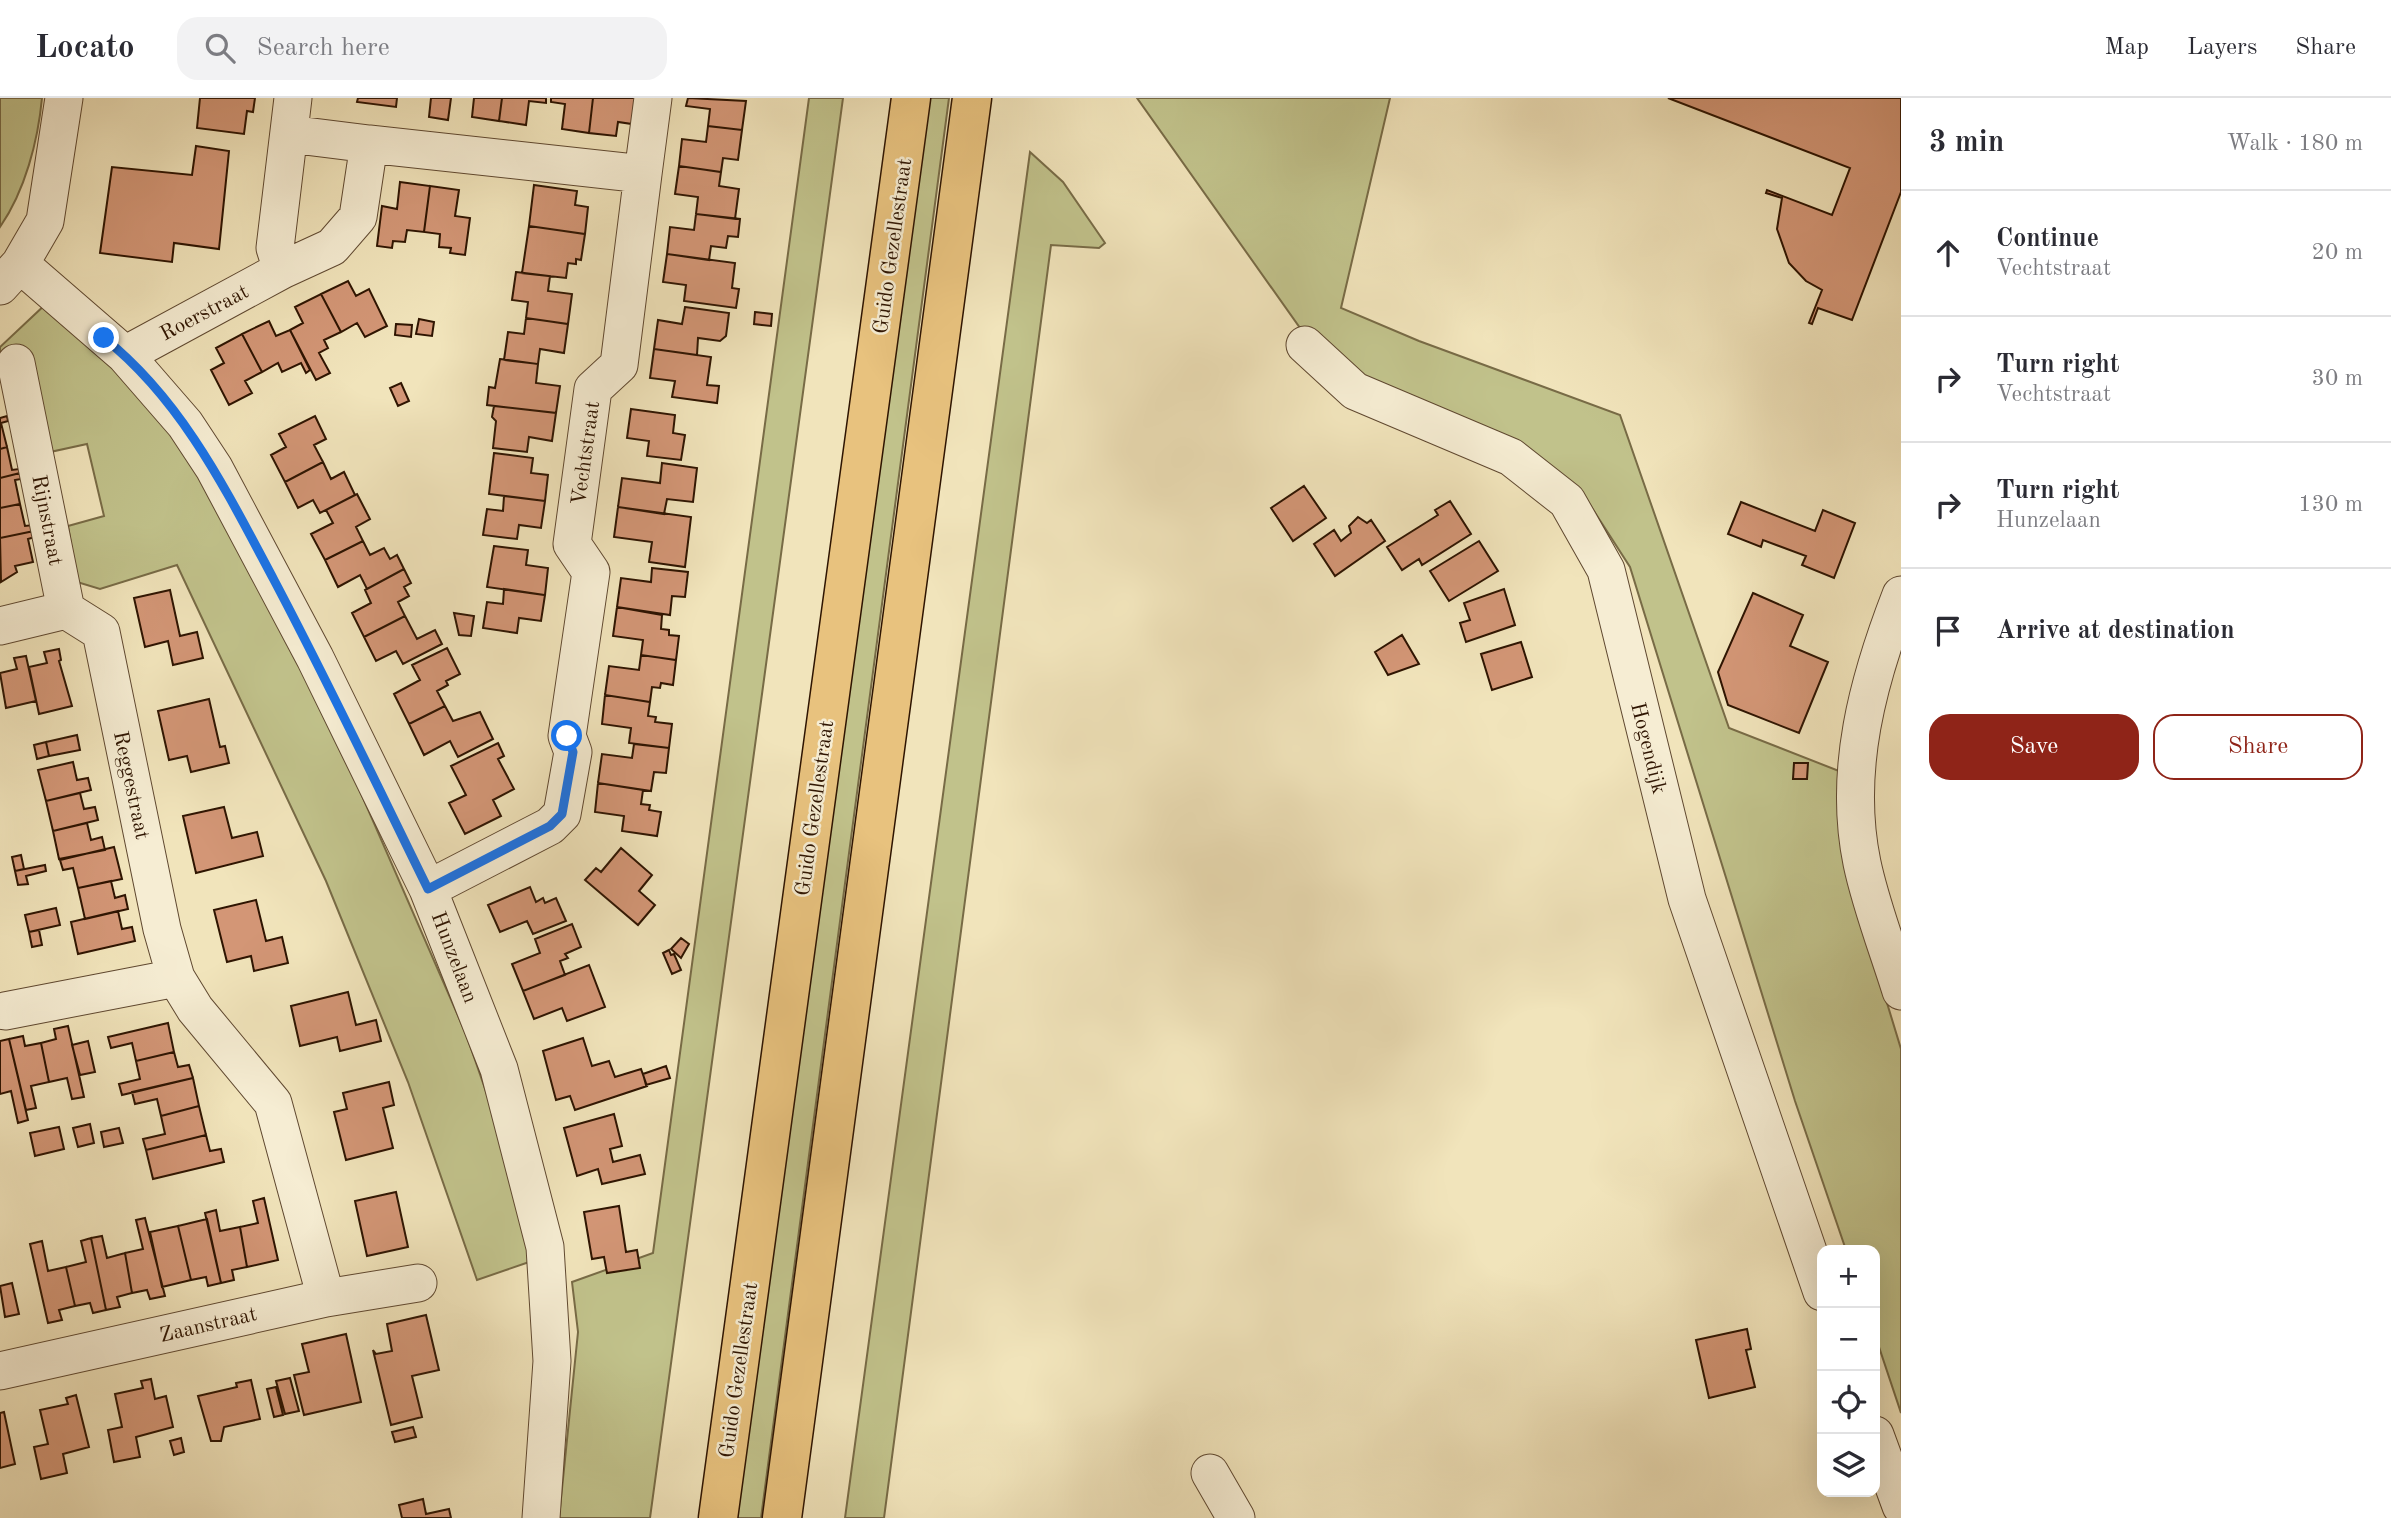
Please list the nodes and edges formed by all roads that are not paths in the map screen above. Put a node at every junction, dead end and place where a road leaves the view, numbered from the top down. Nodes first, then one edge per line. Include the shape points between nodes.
1 (64, 98) edge
2 (293, 98) edge
3 (653, 98) edge
4 (911, 98) edge
5 (972, 98) edge
6 (289, 134) junction
7 (369, 144) junction
8 (643, 174) junction
9 (282, 270) junction
10 (10, 275) edge
11 (1305, 345) dead end
12 (125, 355) junction
13 (16, 363) dead end
14 (1901, 595) edge
15 (66, 610) junction
16 (0, 626) edge
17 (1891, 653) edge
18 (428, 889) junction
19 (176, 978) junction
20 (1901, 991) edge
21 (5, 1010) dead end
22 (1817, 1277) edge
23 (418, 1283) dead end
24 (326, 1298) junction
25 (0, 1371) edge
26 (1880, 1449) edge
27 (1210, 1473) dead end
28 (1901, 1506) edge
29 (541, 1518) edge
30 (718, 1518) edge
31 (782, 1518) edge
32 (1236, 1518) edge

1 - 10 street via 45,221
2 - 6 street
3 - 8 street
4 - 30 main road, Guido Gezellestraat
5 - 31 main road
6 - 7 street
6 - 9 street via 275,248
7 - 8 street
7 - 9 street, Roerstraat via 358,217 332,247
8 - 18 street, Vechtstraat via 619,365 593,389 572,544 591,572 567,736 573,752 562,814 550,826
9 - 12 street, Roerstraat
10 - 12 street, Hunzelaan
11 - 22 street, Hogendijk via 1355,391 1511,457 1567,501 1606,570 1687,899
12 - 18 street, Hunzelaan via 185,424 214,468 315,658
13 - 15 street, Rijnstraat
14 - 17 street
15 - 16 street
15 - 19 street, Reggestraat via 101,632
17 - 20 street via 1859,738 1857,830 1862,864
18 - 29 street, Hunzelaan via 499,1069 545,1247 552,1361
19 - 21 street
19 - 24 street, Reggestraat via 195,1009 272,1103
23 - 24 street, Zaanstraat
24 - 25 street, Zaanstraat
26 - 28 street
27 - 32 street

